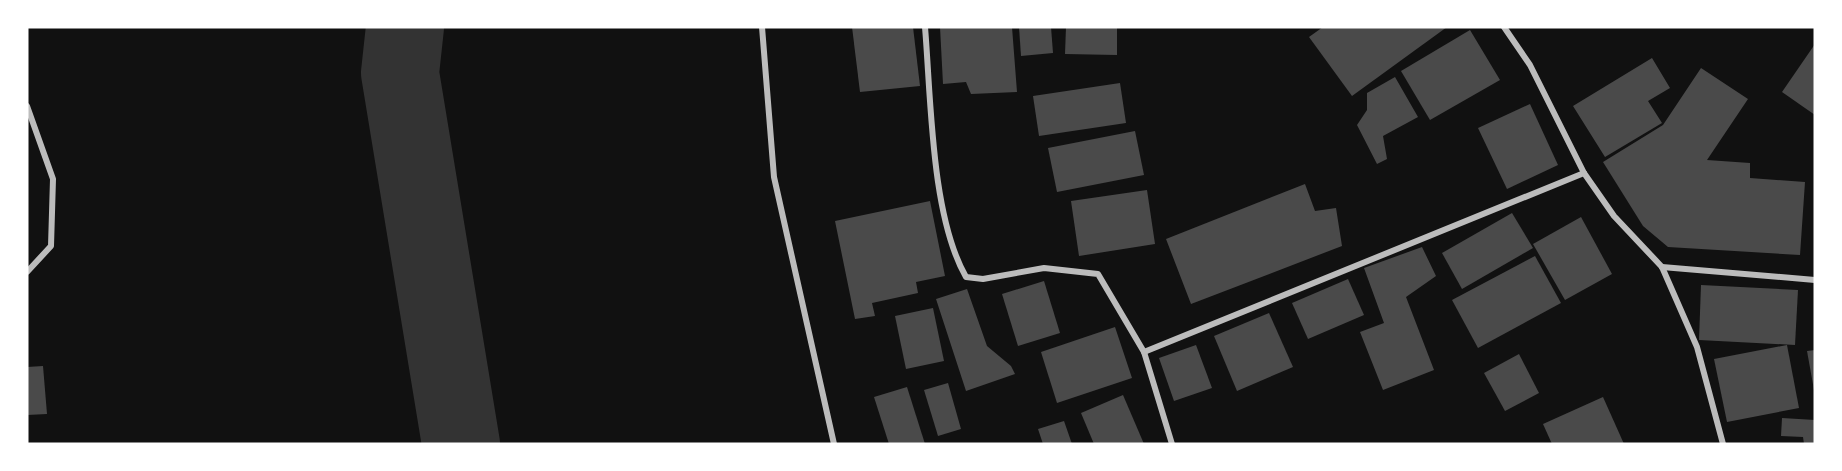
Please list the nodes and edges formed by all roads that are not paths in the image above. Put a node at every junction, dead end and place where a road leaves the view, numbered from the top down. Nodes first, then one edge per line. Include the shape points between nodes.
1 (762, 27) edge
2 (926, 27) edge
3 (1504, 27) edge
4 (27, 106) edge
5 (1584, 173) junction
6 (1662, 267) junction
7 (27, 272) edge
8 (1815, 280) edge
9 (1144, 352) junction
10 (834, 444) edge
11 (1172, 444) edge
12 (1723, 444) edge

1 - 10 street via 774,177
2 - 9 street via 937,179 955,258 966,277 983,279 1044,268 1098,274
3 - 5 street via 1530,65
4 - 7 street via 53,178 51,246
5 - 6 street via 1614,216
5 - 9 street
6 - 8 street
6 - 12 street via 1697,346
9 - 11 street

